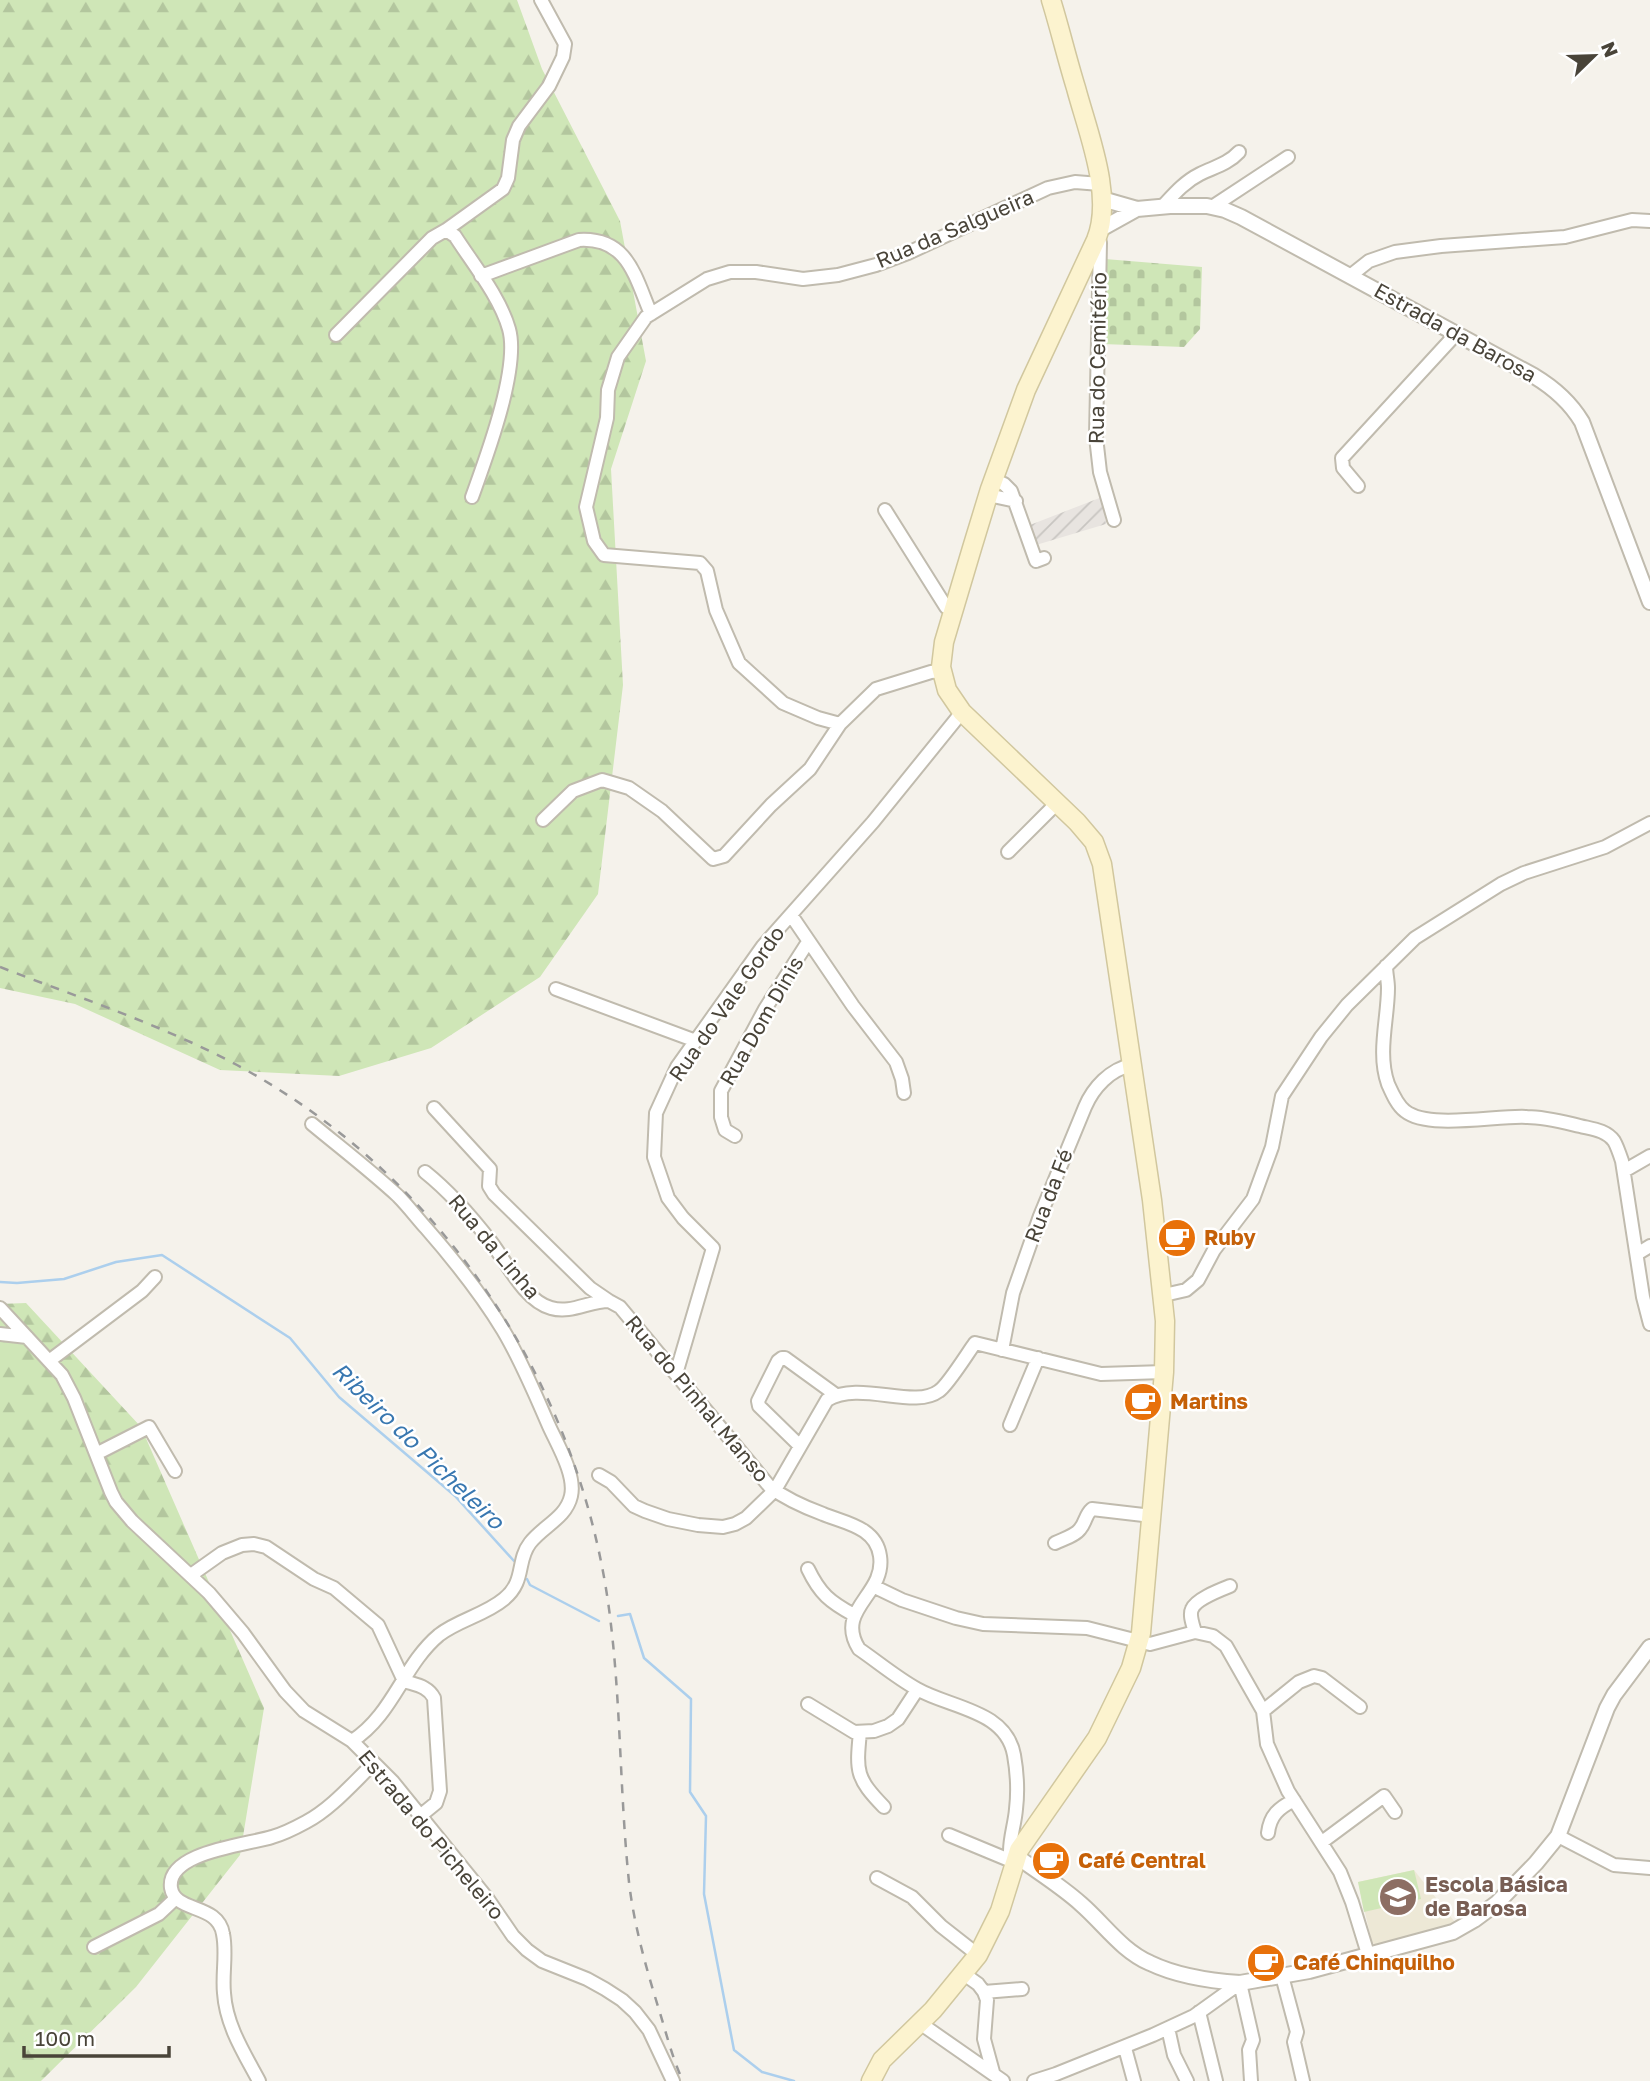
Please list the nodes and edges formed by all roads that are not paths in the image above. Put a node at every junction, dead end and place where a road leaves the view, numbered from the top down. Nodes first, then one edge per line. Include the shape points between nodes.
1 (541, 0) edge
2 (1051, 0) edge
3 (1239, 152) dead end
4 (1288, 158) dead end
5 (1101, 191) junction
6 (1162, 207) junction
7 (1212, 207) junction
8 (1137, 209) junction
9 (1650, 221) edge
10 (446, 230) junction
11 (1099, 232) junction
12 (481, 276) junction
13 (1350, 276) junction
14 (651, 314) junction
15 (1455, 334) junction
16 (336, 335) dead end
17 (1358, 486) dead end
18 (991, 487) junction
19 (472, 497) dead end
20 (886, 510) dead end
21 (1114, 520) dead end
22 (1044, 558) dead end
23 (1650, 601) edge
24 (954, 610) junction
25 (942, 671) junction
26 (962, 712) junction
27 (840, 724) junction
28 (1057, 803) junction
29 (543, 820) dead end
30 (1650, 823) edge
31 (1008, 852) dead end
32 (790, 915) junction
33 (808, 942) junction
34 (1386, 966) junction
35 (556, 989) dead end
36 (696, 1041) junction
37 (1132, 1065) junction
38 (904, 1093) dead end
39 (434, 1108) dead end
40 (312, 1124) dead end
41 (734, 1136) dead end
42 (1650, 1156) edge
43 (1624, 1171) junction
44 (425, 1172) dead end
45 (1650, 1247) edge
46 (1637, 1254) junction
47 (155, 1277) dead end
48 (1164, 1295) junction
49 (609, 1301) junction
50 (1648, 1303) edge
51 (0, 1308) edge
52 (1650, 1324) edge
53 (0, 1334) edge
54 (27, 1337) junction
55 (1002, 1350) junction
56 (1038, 1358) junction
57 (49, 1361) junction
58 (1164, 1373) junction
59 (676, 1374) junction
60 (835, 1395) junction
61 (1010, 1425) dead end
62 (800, 1446) junction
63 (96, 1454) junction
64 (175, 1471) dead end
65 (599, 1475) dead end
66 (775, 1490) junction
67 (1153, 1516) junction
68 (1055, 1543) dead end
69 (808, 1569) dead end
70 (191, 1575) junction
71 (1230, 1586) dead end
72 (875, 1587) junction
73 (854, 1615) junction
74 (1195, 1632) junction
75 (1140, 1642) junction
76 (1650, 1647) edge
77 (404, 1681) junction
78 (917, 1690) junction
79 (808, 1704) dead end
80 (1360, 1707) dead end
81 (1263, 1711) junction
82 (860, 1732) junction
83 (352, 1741) junction
84 (374, 1763) junction
85 (1294, 1800) junction
86 (884, 1807) dead end
87 (1395, 1812) dead end
88 (420, 1816) junction
89 (1268, 1833) dead end
90 (949, 1835) dead end
91 (1558, 1836) junction
92 (1322, 1842) junction
93 (1015, 1859) junction
94 (1650, 1868) edge
95 (877, 1878) dead end
96 (176, 1898) junction
97 (94, 1947) dead end
98 (1368, 1954) junction
99 (978, 1955) junction
100 (964, 1974) junction
101 (1282, 1976) junction
102 (1240, 1983) junction
103 (1022, 1989) dead end
104 (984, 1992) junction
105 (1199, 2012) junction
106 (921, 2022) junction
107 (1168, 2028) junction
108 (1125, 2048) junction
109 (992, 2072) junction
110 (259, 2081) edge
111 (673, 2081) edge
112 (871, 2081) edge
113 (1003, 2081) edge
114 (1034, 2081) edge
115 (1134, 2081) edge
116 (1187, 2081) edge
117 (1216, 2081) edge
118 (1251, 2081) edge
119 (1303, 2081) edge

1 - 10 street via 565,44 564,57 519,126 503,189
2 - 5 main road
3 - 6 street via 1183,184
4 - 7 street
5 - 8 street, Estrada da Barosa
5 - 11 main road
5 - 14 street, Rua da Salgueira via 1076,182 1048,188 908,253 838,275 803,279 730,272 707,279
6 - 7 street, Estrada da Barosa
6 - 8 street, Estrada da Barosa
7 - 13 street, Estrada da Barosa via 1241,216
8 - 11 street, Estrada da Barosa
9 - 13 street via 1632,220 1565,237 1395,252 1369,261
10 - 12 street via 455,236
10 - 16 street via 432,238
11 - 18 main road via 1026,390
11 - 21 street, Rua do Cemitério via 1096,437 1100,472
12 - 14 street via 579,240 594,239 626,258
12 - 19 street via 502,310 512,352
13 - 15 street, Estrada da Barosa
14 - 27 street, Rua da Salgueira via 618,357 608,390 607,418 586,507 594,541 604,555 699,562 707,571 716,610 739,663 783,703
15 - 17 street via 1342,458 1343,468
15 - 23 street, Estrada da Barosa via 1544,382 1576,412
18 - 22 street via 1004,484 1011,491 1036,561
18 - 24 main road
20 - 24 street via 946,607
24 - 25 main road via 942,650
25 - 26 main road via 947,690
25 - 27 street via 876,689
26 - 28 main road
26 - 32 street, Rua do Vale Gordo
27 - 29 street via 810,769 723,856 713,859 662,811 629,788 602,780 573,791
28 - 31 street
28 - 37 main road via 1094,842 1102,864
30 - 34 street via 1605,847 1502,884 1415,938
32 - 33 street
32 - 36 street, Rua do Vale Gordo
33 - 38 street via 896,1062
33 - 41 street, Rua Dom Dinis via 721,1091 724,1130
34 - 43 street via 1384,1062 1388,1083 1406,1112 1458,1120 1527,1116 1603,1132 1614,1141
34 - 48 street via 1321,1037 1282,1096 1272,1147 1254,1199 1198,1280 1185,1290
35 - 36 street
36 - 59 street, Rua do Vale Gordo via 656,1113 654,1157 668,1198 713,1248
37 - 48 main road
37 - 55 street, Rua da Fé via 1115,1071 1091,1092 1013,1293
39 - 49 street, Rua do Pinhal Manso via 490,1169 489,1186 494,1194 569,1269
40 - 77 street via 399,1197 484,1301 524,1370 572,1485 568,1506 529,1544 514,1588 502,1601 440,1634
42 - 43 street
43 - 46 street
44 - 49 street, Rua da Linha via 459,1203 541,1305 576,1309
45 - 46 street
46 - 50 street
47 - 57 street
48 - 58 main road
49 - 59 street, Rua do Pinhal Manso via 620,1307
50 - 52 street
51 - 54 street, Estrada do Picheleiro
53 - 54 street
54 - 57 street, Estrada do Picheleiro
55 - 56 street
55 - 60 street via 975,1343 939,1391 922,1398 858,1392
56 - 58 street via 1101,1374
56 - 61 street
57 - 63 street, Estrada do Picheleiro via 74,1398
58 - 67 main road
59 - 66 street, Rua do Pinhal Manso
60 - 62 street via 827,1400
60 - 62 street via 785,1359 778,1361 758,1401
62 - 66 street
63 - 64 street via 149,1427
63 - 70 street, Estrada do Picheleiro via 117,1502
65 - 66 street via 634,1506 698,1525 735,1524
66 - 72 street, Rua do Pinhal Manso via 871,1536 881,1557
67 - 68 street via 1092,1509 1077,1532
67 - 75 main road
69 - 73 street via 825,1597
70 - 77 street via 222,1552 242,1545 266,1547 334,1588 378,1625
70 - 83 street, Estrada do Picheleiro via 243,1633 285,1691 304,1710
71 - 74 street via 1194,1606
72 - 73 street, Rua do Pinhal Manso
72 - 75 street via 983,1625 1087,1628
73 - 78 street via 853,1640 859,1649
74 - 75 street via 1150,1644
74 - 81 street via 1213,1636 1226,1647
75 - 93 main road via 1097,1738
76 - 91 street via 1607,1708
77 - 83 street via 380,1717
77 - 88 street via 422,1686 434,1698 440,1791 436,1803
78 - 82 street via 898,1719 880,1730
78 - 93 street via 983,1717 1005,1732 1014,1756 1017,1806 1010,1852
79 - 82 street
80 - 81 street via 1314,1676 1299,1682
81 - 85 street via 1266,1744
82 - 86 street via 858,1770
83 - 84 street, Estrada do Picheleiro
84 - 88 street, Estrada do Picheleiro
84 - 96 street via 306,1822 275,1837 209,1852 182,1864 170,1880
85 - 89 street via 1272,1816
85 - 92 street
87 - 92 street via 1384,1796
88 - 111 street, Estrada do Picheleiro via 527,1950 606,1989 635,2012 649,2030
90 - 93 street
91 - 94 street via 1614,1865
91 - 98 street via 1509,1891 1475,1920 1453,1932
92 - 98 street via 1340,1872
93 - 99 main road via 1000,1911
93 - 102 street via 1063,1889 1150,1963
95 - 99 street via 912,1897
96 - 97 street via 159,1914
96 - 110 street via 214,1916 220,1924 228,2017
98 - 101 street
99 - 100 main road
100 - 104 street
100 - 106 main road
101 - 102 street
101 - 119 street via 1297,2032 1294,2042
102 - 105 street
102 - 118 street via 1253,2040 1249,2050
103 - 104 street
104 - 109 street via 984,2039
105 - 107 street
105 - 117 street
106 - 109 street
106 - 112 main road via 882,2060
107 - 108 street
107 - 116 street
108 - 114 street
108 - 115 street
109 - 113 street

